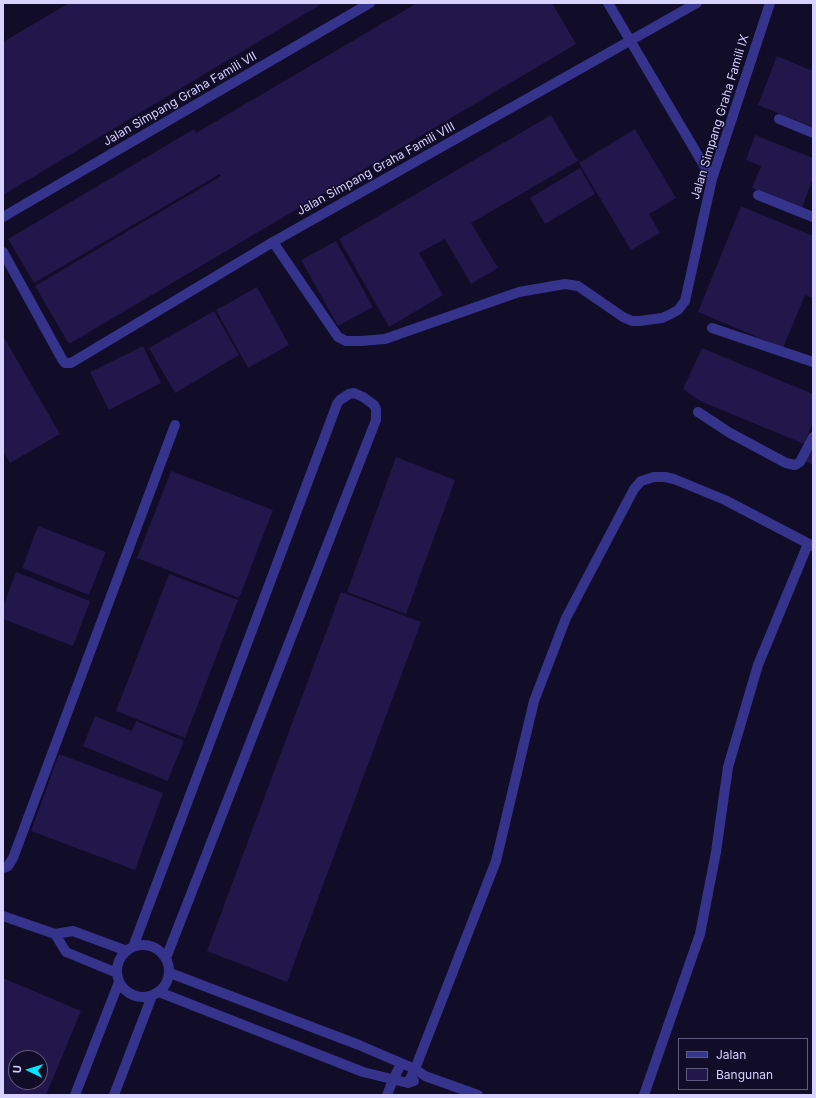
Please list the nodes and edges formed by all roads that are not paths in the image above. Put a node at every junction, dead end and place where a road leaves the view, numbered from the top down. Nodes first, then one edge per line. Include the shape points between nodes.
1 (370, 3) edge
2 (608, 3) edge
3 (697, 3) edge
4 (770, 3) edge
5 (631, 41) junction
6 (779, 119) dead end
7 (813, 133) edge
8 (712, 179) junction
9 (758, 195) dead end
10 (3, 217) edge
11 (813, 218) edge
12 (274, 242) junction
13 (3, 252) edge
14 (712, 328) dead end
15 (813, 362) edge
16 (698, 412) dead end
17 (175, 424) dead end
18 (813, 437) edge
19 (810, 545) edge
20 (3, 868) edge
21 (3, 916) edge
22 (55, 934) junction
23 (130, 949) junction
24 (166, 958) junction
25 (170, 973) junction
26 (118, 977) junction
27 (156, 994) junction
28 (401, 1064) junction
29 (415, 1069) junction
30 (425, 1076) junction
31 (393, 1080) junction
32 (408, 1083) junction
33 (75, 1095) edge
34 (114, 1095) edge
35 (387, 1095) edge
36 (478, 1095) edge
37 (644, 1095) edge

1 - 10 street, Jalan Simpang Graha Famili VII
2 - 5 street
3 - 5 street, Jalan Simpang Graha Famili VIII
4 - 8 street, Jalan Simpang Graha Famili IX
5 - 8 street
5 - 12 street, Jalan Simpang Graha Famili VIII
6 - 7 street
8 - 12 street, Jalan Simpang Graha Famili IX via 685,300 678,310 671,314 639,322 623,317 578,286 566,284 519,292 385,339 346,341 338,337
9 - 11 street
12 - 13 street, Jalan Simpang Graha Famili VIII via 71,363 65,363 62,359
14 - 15 street
16 - 18 street via 730,433 786,463 795,465 800,462
17 - 20 street via 13,858 8,866
19 - 29 street via 725,500 674,479 654,476 641,481 634,489 566,618 537,694 496,861
19 - 37 street via 758,664 728,767 716,852 700,934
21 - 22 street
22 - 23 street via 73,931
22 - 26 street via 66,952
23 - 24 street via 146,945 157,949
23 - 24 street via 337,404 354,393 374,405 376,420
23 - 26 street via 120,961
24 - 25 street
25 - 27 street via 168,980
25 - 28 street via 359,1045
26 - 27 street via 125,990 133,995 142,997
26 - 33 street
27 - 31 street via 363,1072
27 - 34 street
28 - 29 street
28 - 31 street
29 - 30 street
29 - 32 street
30 - 32 street
30 - 36 street
31 - 32 street
31 - 35 street

